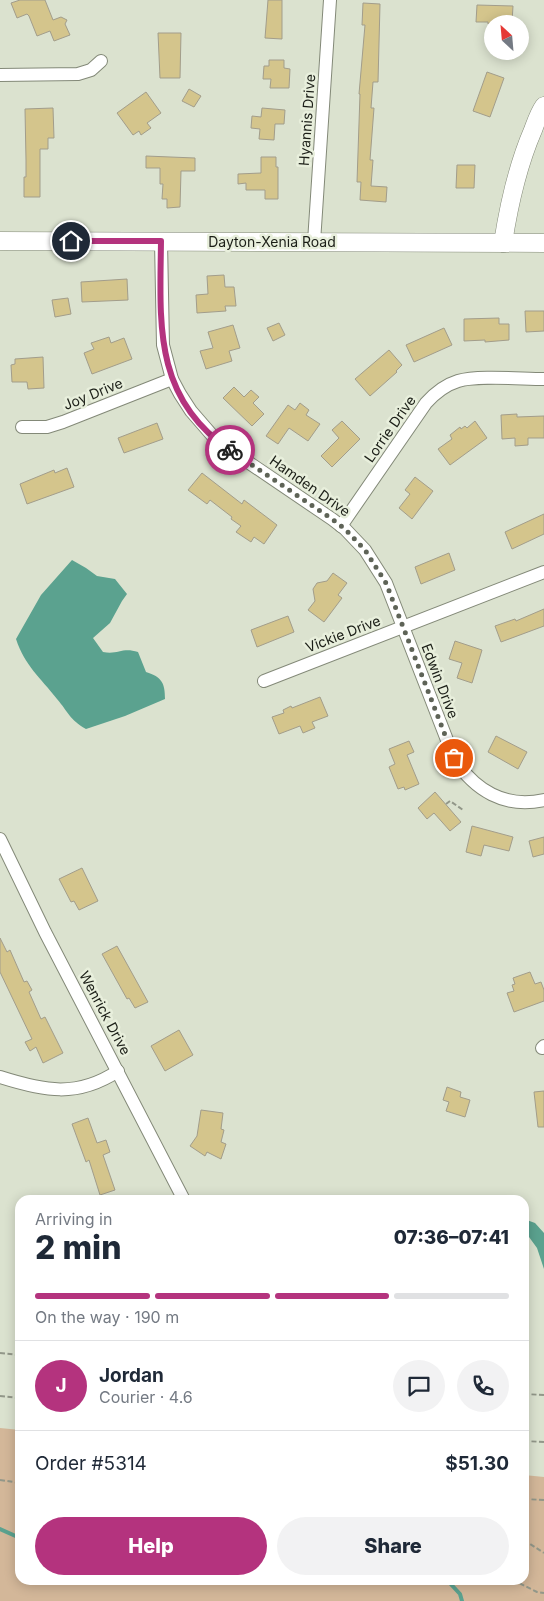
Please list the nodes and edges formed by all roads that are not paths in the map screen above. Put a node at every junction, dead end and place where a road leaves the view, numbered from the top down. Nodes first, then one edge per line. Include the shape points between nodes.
1 (330, 0) edge
2 (101, 61) dead end
3 (0, 75) edge
4 (543, 103) edge
5 (0, 241) edge
6 (161, 241) junction
7 (314, 242) junction
8 (503, 243) junction
9 (544, 243) edge
10 (172, 379) junction
11 (544, 379) edge
12 (22, 427) dead end
13 (341, 526) junction
14 (544, 572) edge
15 (403, 627) junction
16 (264, 681) dead end
17 (544, 800) edge
18 (0, 840) edge
19 (118, 1070) junction
20 (0, 1077) edge
21 (181, 1195) edge

1 - 7 street, Hyannis Drive
2 - 3 street via 78,74
4 - 8 main road via 518,168
5 - 6 main road, Dayton-Xenia Road
6 - 7 main road, Dayton-Xenia Road
6 - 10 street, Hamden Drive via 163,345
7 - 8 main road, Dayton-Xenia Road
8 - 9 main road, Dayton-Xenia Road
10 - 12 street, Joy Drive via 63,422 47,427
10 - 13 street, Hamden Drive via 191,411 217,441
11 - 13 street, Lorrie Drive via 462,380 437,392 426,403
13 - 15 street, Hamden Drive via 376,566
14 - 15 street, Vickie Drive
15 - 16 street, Vickie Drive
15 - 17 street, Edwin Drive via 462,771 488,793 504,799 522,802
18 - 19 street, Wenrick Drive
19 - 20 street via 92,1084 56,1090
19 - 21 street, Wenrick Drive

